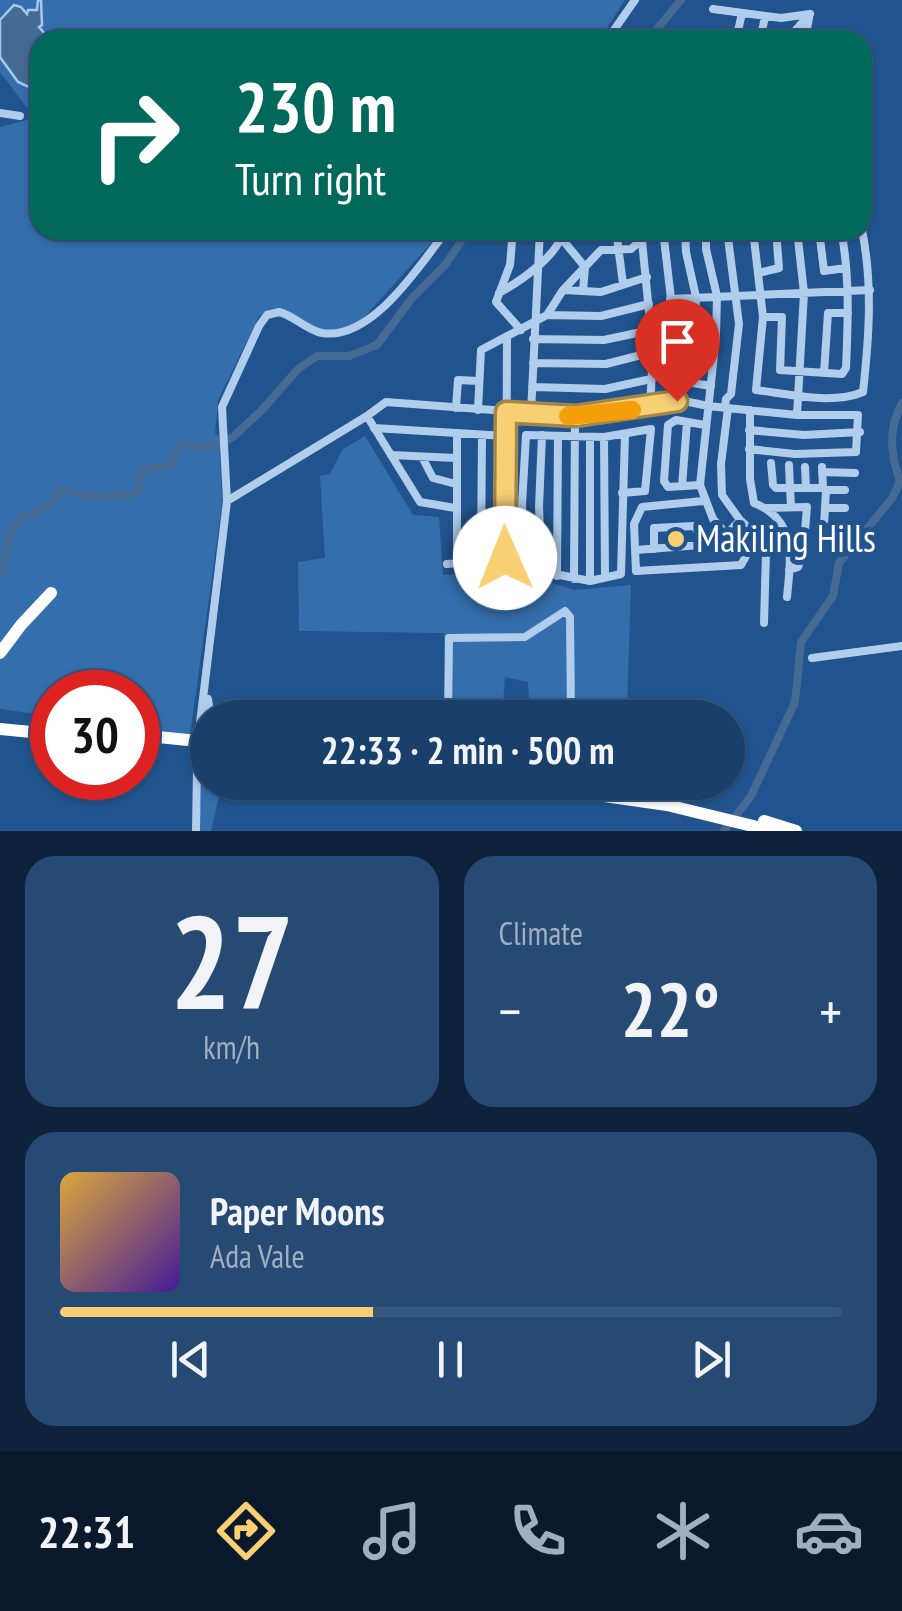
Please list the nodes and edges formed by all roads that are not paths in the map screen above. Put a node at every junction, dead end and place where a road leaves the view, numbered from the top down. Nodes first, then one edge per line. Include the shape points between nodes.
1 (634, 0) edge
2 (713, 8) dead end
3 (742, 13) junction
4 (810, 14) junction
5 (766, 17) junction
6 (614, 30) edge
7 (738, 30) edge
8 (763, 30) edge
9 (796, 30) edge
10 (807, 30) edge
11 (0, 113) edge
12 (20, 116) dead end
13 (438, 240) edge
14 (512, 240) edge
15 (540, 240) edge
16 (559, 240) edge
17 (567, 240) edge
18 (617, 240) edge
19 (664, 240) edge
20 (685, 240) edge
21 (706, 240) edge
22 (729, 240) edge
23 (754, 240) edge
24 (777, 240) edge
25 (798, 240) edge
26 (820, 240) edge
27 (842, 240) edge
28 (863, 240) edge
29 (642, 241) joint
30 (618, 248) junction
31 (539, 267) junction
32 (585, 267) junction
33 (846, 268) junction
34 (758, 273) junction
35 (647, 278) junction
36 (624, 284) junction
37 (563, 290) junction
38 (870, 290) junction
39 (583, 291) junction
40 (848, 291) junction
41 (499, 293) junction
42 (804, 293) junction
43 (763, 294) junction
44 (717, 296) junction
45 (738, 296) junction
46 (696, 297) junction
47 (670, 299) junction
48 (649, 304) junction
49 (848, 313) junction
50 (547, 315) junction
51 (763, 317) junction
52 (534, 324) junction
53 (521, 330) junction
54 (651, 330) junction
55 (507, 337) junction
56 (533, 339) junction
57 (653, 352) junction
58 (532, 363) junction
59 (713, 363) junction
60 (801, 372) junction
61 (824, 373) junction
62 (651, 379) junction
63 (479, 380) junction
64 (711, 386) junction
65 (532, 387) junction
66 (799, 396) junction
67 (708, 406) junction
68 (456, 408) junction
69 (650, 408) junction
70 (729, 408) junction
71 (478, 410) junction
72 (750, 410) junction
73 (506, 412) junction
74 (531, 413) junction
75 (367, 416) junction
76 (576, 416) junction
77 (797, 416) junction
78 (686, 422) junction
79 (705, 425) junction
80 (374, 428) junction
81 (750, 430) junction
82 (860, 432) junction
83 (457, 434) junction
84 (482, 435) junction
85 (542, 435) junction
86 (625, 435) junction
87 (506, 436) junction
88 (558, 436) junction
89 (576, 436) junction
90 (590, 437) junction
91 (604, 437) junction
92 (749, 449) junction
93 (391, 455) junction
94 (422, 457) junction
95 (456, 458) junction
96 (772, 462) dead end
97 (789, 466) dead end
98 (805, 467) dead end
99 (855, 473) dead end
100 (456, 484) junction
101 (700, 485) junction
102 (682, 486) junction
103 (790, 488) junction
104 (806, 488) junction
105 (825, 489) junction
106 (846, 490) dead end
107 (622, 493) junction
108 (227, 501) junction
109 (703, 501) junction
110 (791, 506) junction
111 (455, 508) junction
112 (766, 508) junction
113 (825, 508) junction
114 (845, 508) dead end
115 (740, 520) junction
116 (824, 526) dead end
117 (727, 536) junction
118 (707, 545) junction
119 (654, 549) junction
120 (636, 550) junction
121 (505, 558) junction
122 (481, 561) junction
123 (506, 569) dead end
124 (542, 572) junction
125 (789, 575) junction
126 (556, 576) junction
127 (605, 576) junction
128 (766, 578) junction
129 (574, 580) junction
130 (590, 582) junction
131 (787, 596) dead end
132 (764, 623) dead end
133 (0, 639) edge
134 (902, 646) edge
135 (0, 653) edge
136 (812, 658) dead end
137 (205, 691) junction
138 (207, 700) edge
139 (448, 700) edge
140 (571, 700) edge
141 (0, 725) edge
142 (30, 728) edge
143 (160, 737) edge
144 (190, 740) edge
145 (160, 746) edge
146 (190, 748) edge
147 (643, 800) edge
148 (659, 800) edge
149 (704, 809) junction
150 (754, 822) junction
151 (196, 831) edge
152 (773, 831) edge
153 (796, 831) edge

1 - 6 street
2 - 3 street
3 - 5 street
3 - 7 street
4 - 5 street
4 - 9 street
4 - 10 street
5 - 8 street
11 - 12 street
13 - 108 street via 379,312 350,330 318,332 279,312 259,326 225,397
14 - 41 street
15 - 31 street
16 - 31 street
17 - 32 street
18 - 30 street
19 - 47 street
20 - 46 street
21 - 44 street
22 - 45 street
23 - 34 street
24 - 34 street via 780,268
25 - 42 street
26 - 33 street via 824,271
27 - 33 street
28 - 38 street
29 - 30 street
29 - 35 street
30 - 32 street via 601,250
30 - 36 street
31 - 41 street
31 - 52 street
32 - 37 street
32 - 39 street
33 - 40 street
34 - 43 street
35 - 36 street
35 - 48 street
36 - 39 street
37 - 39 street
37 - 50 street
38 - 40 street
38 - 66 street via 863,392
40 - 42 street
40 - 49 street
41 - 53 street via 496,302
42 - 43 street
42 - 60 street
43 - 45 street
43 - 51 street
44 - 45 street
44 - 46 street
44 - 59 street
45 - 70 street via 739,348
46 - 47 street
46 - 59 street via 694,360
47 - 64 street via 675,380
48 - 50 street via 602,316
48 - 54 street
49 - 61 street via 828,313
49 - 61 street via 846,368
50 - 52 street
51 - 60 street via 782,317 780,370
51 - 66 street via 756,390
52 - 53 street
52 - 56 street
53 - 55 street
54 - 56 street via 604,340
54 - 57 street
55 - 63 street via 481,350
55 - 73 street
56 - 58 street
57 - 58 street via 606,364
57 - 62 street
58 - 65 street
59 - 64 street
60 - 61 street
60 - 66 street
62 - 65 street via 606,389
62 - 69 street
63 - 68 street via 458,380
63 - 71 street
64 - 67 street
65 - 74 street
66 - 77 street
67 - 69 street via 670,398
67 - 70 street
67 - 79 street
68 - 71 street
68 - 75 street via 386,402
69 - 76 street
70 - 72 street
70 - 115 street via 722,495
71 - 73 street
72 - 77 street
72 - 81 street
73 - 74 street
73 - 87 street
74 - 76 street
75 - 80 street
75 - 108 street
76 - 89 street
77 - 82 street via 858,416
78 - 79 street
78 - 102 street
78 - 102 street via 668,426 664,481
79 - 101 street
80 - 83 street
80 - 93 street
81 - 82 street
81 - 92 street
82 - 92 street via 856,452 849,454
83 - 84 street
83 - 95 street
84 - 87 street
84 - 122 street
85 - 88 street
85 - 124 street
85 - 124 street via 526,434 522,505 525,568
86 - 91 street
86 - 107 street
86 - 107 street via 651,429 645,491
87 - 121 street
88 - 89 street
88 - 126 street
89 - 90 street
89 - 129 street
90 - 91 street
90 - 130 street
91 - 127 street
92 - 112 street via 754,503
93 - 94 street
93 - 111 street via 420,502
94 - 95 street
94 - 100 street via 433,478
95 - 100 street
96 - 103 street via 774,487
97 - 103 street
98 - 104 street
99 - 105 street via 822,470
100 - 111 street
101 - 102 street
101 - 109 street
103 - 104 street
103 - 110 street
104 - 105 street
105 - 106 street
105 - 113 street
107 - 127 street via 620,574
108 - 137 street
109 - 117 street
109 - 120 street via 642,507 634,524
110 - 112 street
110 - 125 street via 807,508 808,516 803,554
111 - 122 street via 452,563
112 - 125 street via 787,536
113 - 114 street
113 - 116 street
115 - 117 street
115 - 128 street via 763,541
117 - 118 street
117 - 120 street via 744,550 741,565 636,571
118 - 119 street
118 - 119 street via 688,524 654,528
119 - 120 street
121 - 122 street
121 - 123 street
124 - 126 street
125 - 128 street
125 - 131 street
126 - 129 street
127 - 130 street
128 - 132 street
129 - 130 street
133 - 135 highway via 49,590
134 - 136 street
137 - 138 street
137 - 151 street, bridge
139 - 140 street via 449,638 525,637 565,611
141 - 142 highway
143 - 144 highway
145 - 146 highway
147 - 149 highway
148 - 149 highway
149 - 150 highway
150 - 152 highway
150 - 153 highway

